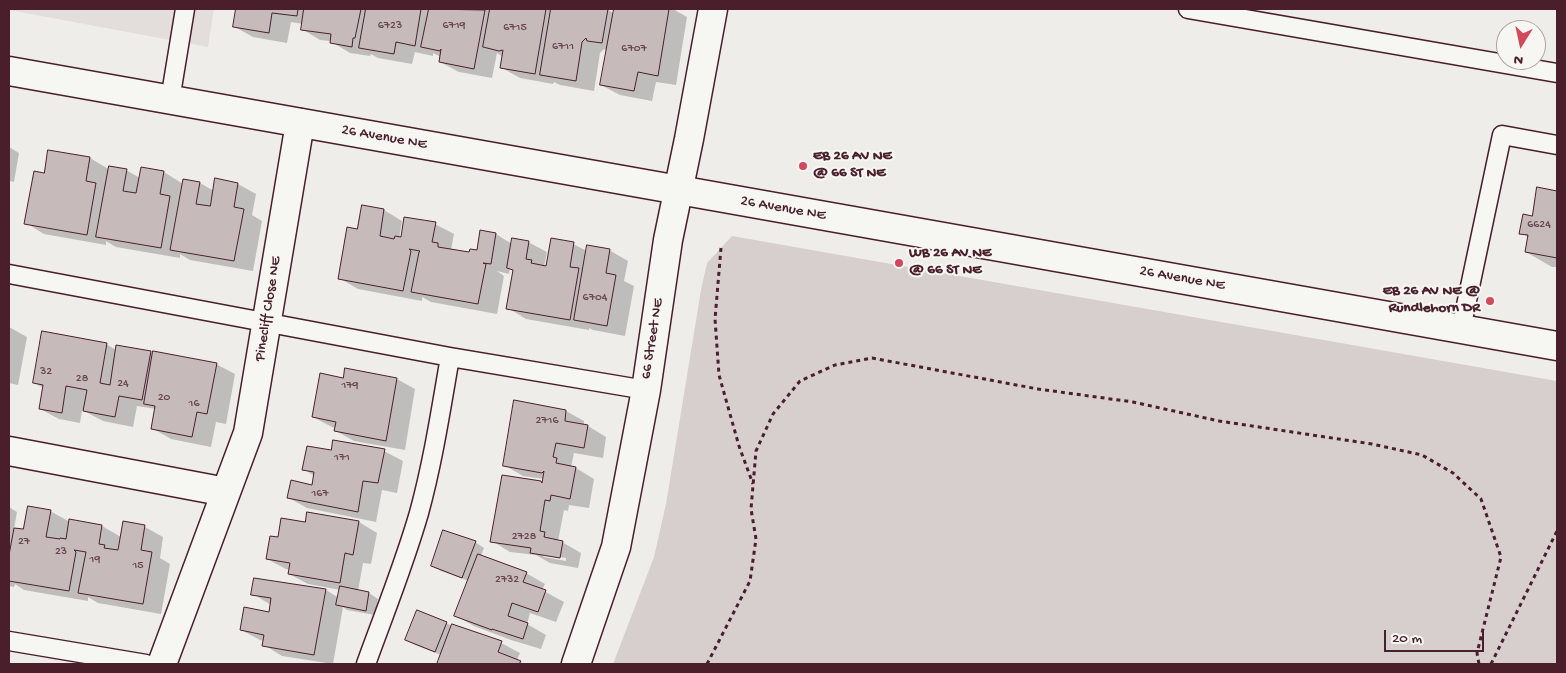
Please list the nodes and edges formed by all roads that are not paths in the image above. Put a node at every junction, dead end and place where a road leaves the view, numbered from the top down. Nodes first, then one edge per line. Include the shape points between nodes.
1 (185, 9) edge
2 (713, 9) edge
3 (1188, 9) edge
4 (9, 72) edge
5 (1557, 73) edge
6 (170, 100) junction
7 (300, 123) junction
8 (1557, 145) edge
9 (679, 190) junction
10 (9, 274) edge
11 (268, 322) junction
12 (1461, 329) junction
13 (1557, 346) edge
14 (450, 357) junction
15 (646, 390) junction
16 (9, 451) edge
17 (226, 492) junction
18 (9, 641) edge
19 (146, 664) edge
20 (162, 664) edge
21 (366, 664) edge
22 (576, 664) edge

1 - 6 lane
2 - 9 street, 66 Street NE
3 - 5 lane
4 - 6 street, 26 Avenue NE
6 - 7 street, 26 Avenue NE
7 - 9 street, 26 Avenue NE
7 - 11 street, Pinecliff Close NE
8 - 12 lane via 1502,135
9 - 12 street, 26 Avenue NE
9 - 15 street, 66 Street NE via 668,240
10 - 11 lane
11 - 14 lane
11 - 17 street, Pinecliff Close NE via 248,433
12 - 13 street, 26 Avenue NE
14 - 15 lane
14 - 21 lane via 419,514
15 - 22 street, 66 Street NE via 616,547
16 - 17 street
17 - 20 street, Pinecliff Close NE
18 - 19 lane

